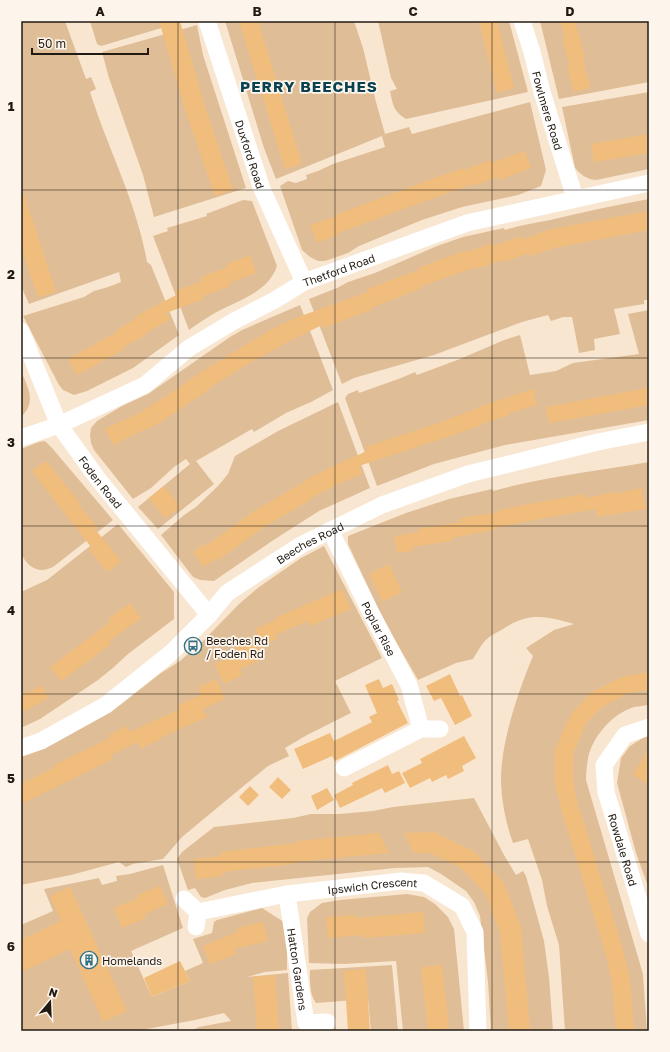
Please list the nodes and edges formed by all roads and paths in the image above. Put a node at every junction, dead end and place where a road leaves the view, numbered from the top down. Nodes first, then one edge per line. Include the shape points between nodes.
1 (207, 21) edge
2 (522, 21) edge
3 (649, 183) edge
4 (575, 198) junction
5 (304, 282) junction
6 (21, 331) edge
7 (59, 425) junction
8 (649, 432) edge
9 (21, 438) edge
10 (330, 530) junction
11 (209, 615) junction
12 (649, 727) edge
13 (421, 729) junction
14 (440, 729) dead end
15 (21, 748) edge
16 (344, 768) dead end
17 (287, 894) junction
18 (184, 899) dead end
19 (649, 934) edge
20 (326, 1022) dead end
21 (478, 1031) edge

1 - 5 street, Duxford Road via 262,189
2 - 4 street, Fowlmere Road
3 - 4 street, Thetford Road
4 - 5 street, Thetford Road via 467,223
5 - 7 street, Thetford Road via 189,348 145,385
6 - 7 street, Foden Road
7 - 9 street, Thetford Road
7 - 11 street, Foden Road via 98,479
8 - 10 street, Beeches Road via 468,474 382,505
10 - 11 street, Beeches Road via 301,545 227,593
10 - 13 street, Poplar Rise via 409,685
11 - 15 street, Beeches Road via 171,653 106,705 41,741
12 - 19 street, Rowdale Road via 624,735 604,765 606,792
13 - 14 street
13 - 16 street
17 - 18 street, Ipswich Crescent via 197,920
17 - 20 street, Hatton Gardens via 306,1023
17 - 21 street, Ipswich Crescent via 401,881 424,883 462,906 475,932

